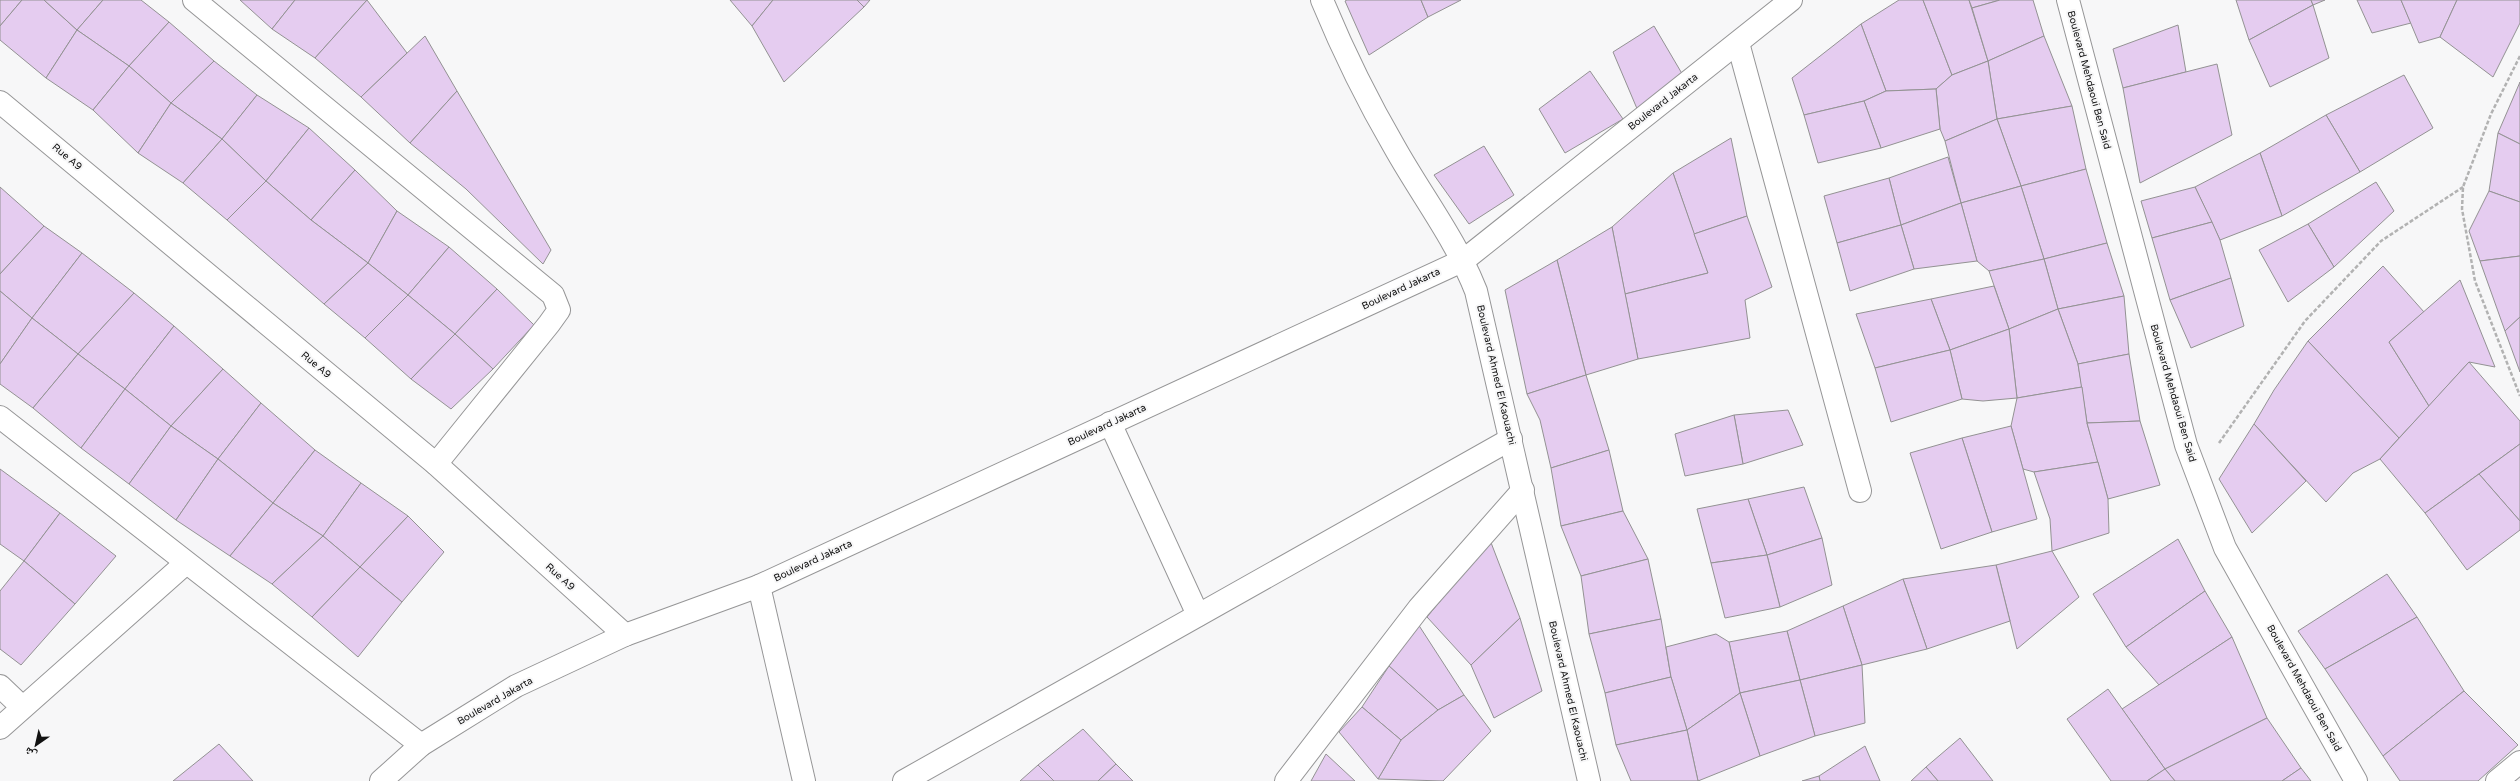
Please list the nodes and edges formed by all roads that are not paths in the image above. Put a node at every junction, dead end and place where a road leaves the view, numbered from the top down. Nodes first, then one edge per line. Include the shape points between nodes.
1 (194, 0) edge
2 (1322, 0) edge
3 (1791, 0) edge
4 (2068, 0) edge
5 (1738, 43) junction
6 (0, 102) edge
7 (1464, 260) junction
8 (0, 417) edge
9 (1110, 423) junction
10 (1511, 439) junction
11 (436, 464) junction
12 (1523, 490) junction
13 (1860, 492) dead end
14 (186, 563) junction
15 (759, 586) junction
16 (1198, 615) junction
17 (625, 635) junction
18 (0, 686) edge
19 (22, 707) junction
20 (0, 728) edge
21 (421, 745) junction
22 (2520, 762) edge
23 (381, 781) edge
24 (804, 781) edge
25 (904, 781) edge
26 (1286, 781) edge
27 (1589, 781) edge
28 (2356, 781) edge
29 (2497, 781) edge

1 - 11 street via 553,295 559,310
2 - 7 street, Boulevard Ahmed El Kaouachi via 1342,51 1391,141
3 - 5 street, Boulevard Jakarta
4 - 28 street, Boulevard Mehdaoui Ben Said via 2186,445 2204,497 2225,548
5 - 7 street, Boulevard Jakarta
5 - 13 street
6 - 11 street, Rue A9
7 - 9 street, Boulevard Jakarta
7 - 10 street, Boulevard Ahmed El Kaouachi via 1476,291
8 - 14 street
9 - 15 street, Boulevard Jakarta
9 - 16 street
10 - 12 street, Boulevard Ahmed El Kaouachi
10 - 16 street
11 - 17 street, Rue A9
12 - 26 street via 1419,608
12 - 27 street, Boulevard Ahmed El Kaouachi
14 - 19 street
14 - 21 street
15 - 17 street, Boulevard Jakarta
15 - 24 street
16 - 25 street
17 - 21 street, Boulevard Jakarta via 516,686
18 - 19 street
19 - 20 street
21 - 23 street, Boulevard Jakarta
22 - 29 street

